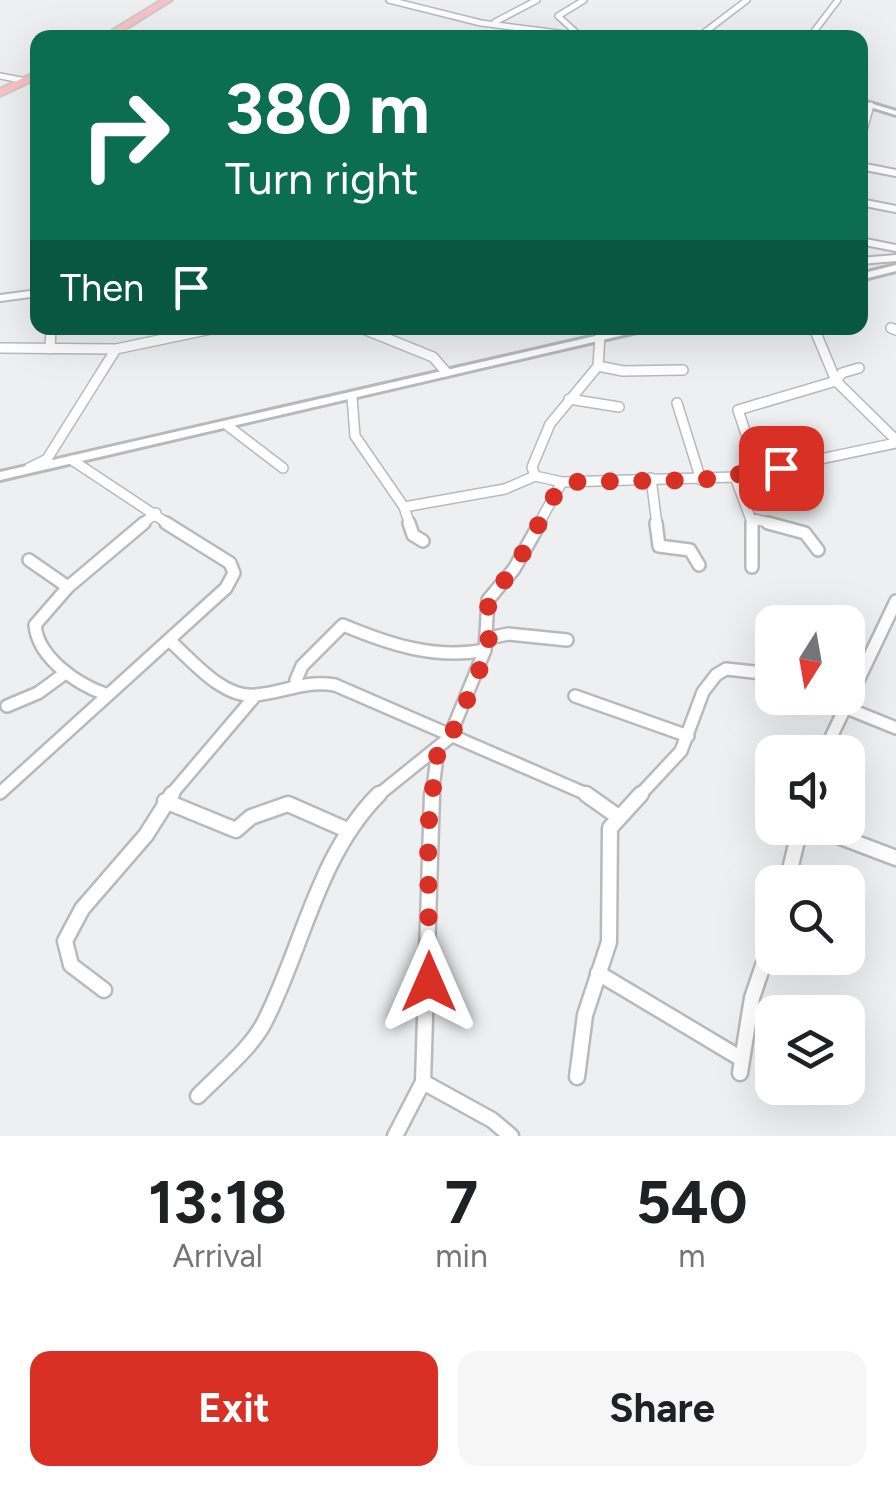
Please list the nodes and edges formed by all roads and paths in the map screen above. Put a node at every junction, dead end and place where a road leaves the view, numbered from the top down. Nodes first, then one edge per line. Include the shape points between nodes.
1 (165, 0) edge
2 (185, 0) edge
3 (389, 0) edge
4 (401, 0) edge
5 (537, 0) edge
6 (584, 0) edge
7 (747, 0) edge
8 (838, 0) edge
9 (495, 22) junction
10 (117, 30) edge
11 (134, 30) edge
12 (534, 30) edge
13 (543, 30) edge
14 (573, 30) edge
15 (708, 30) edge
16 (815, 30) edge
17 (0, 76) edge
18 (30, 82) edge
19 (30, 83) edge
20 (30, 83) edge
21 (0, 93) edge
22 (0, 102) edge
23 (868, 104) edge
24 (871, 105) junction
25 (896, 113) edge
26 (868, 116) edge
27 (868, 168) edge
28 (896, 173) edge
29 (868, 204) edge
30 (896, 209) edge
31 (868, 243) edge
32 (896, 248) edge
33 (896, 258) edge
34 (868, 260) edge
35 (896, 268) edge
36 (868, 275) edge
37 (30, 294) edge
38 (0, 298) edge
39 (50, 335) edge
40 (183, 335) edge
41 (378, 335) edge
42 (604, 335) edge
43 (817, 335) edge
44 (600, 336) junction
45 (0, 348) edge
46 (50, 349) junction
47 (116, 349) junction
48 (598, 366) junction
49 (859, 368) dead end
50 (683, 370) dead end
51 (446, 372) junction
52 (836, 382) junction
53 (352, 397) junction
54 (569, 399) junction
55 (676, 404) dead end
56 (619, 407) dead end
57 (228, 426) junction
58 (896, 441) edge
59 (72, 460) junction
60 (283, 468) dead end
61 (21, 472) junction
62 (759, 473) junction
63 (0, 476) edge
64 (536, 476) junction
65 (734, 477) junction
66 (651, 478) junction
67 (701, 480) junction
68 (562, 482) junction
69 (404, 507) junction
70 (156, 513) junction
71 (750, 518) junction
72 (423, 540) dead end
73 (818, 550) dead end
74 (29, 560) dead end
75 (699, 565) dead end
76 (752, 568) dead end
77 (68, 587) junction
78 (896, 602) edge
79 (567, 640) dead end
80 (170, 641) junction
81 (487, 644) junction
82 (865, 663) edge
83 (755, 672) edge
84 (64, 674) junction
85 (296, 680) junction
86 (104, 694) junction
87 (250, 695) junction
88 (574, 696) dead end
89 (7, 706) dead end
90 (865, 711) edge
91 (896, 728) edge
92 (688, 736) junction
93 (450, 738) junction
94 (438, 749) junction
95 (0, 793) edge
96 (165, 802) junction
97 (617, 816) junction
98 (347, 830) junction
99 (861, 845) edge
100 (896, 858) edge
101 (598, 973) junction
102 (758, 975) edge
103 (104, 990) dead end
104 (577, 1077) dead end
105 (423, 1082) junction
106 (198, 1096) dead end
107 (395, 1136) edge
108 (510, 1136) edge

1 - 10 highway
2 - 11 highway
3 - 12 street
4 - 9 street
5 - 9 street
6 - 14 street via 558,16
7 - 15 street
8 - 16 street
9 - 13 street
17 - 18 street
19 - 21 highway
20 - 22 highway
23 - 24 street
24 - 25 street
24 - 26 street
27 - 28 street
29 - 30 street
31 - 32 street
33 - 34 street
35 - 36 street
37 - 38 street
39 - 46 street
40 - 47 street
41 - 51 street via 433,357
42 - 44 street
43 - 52 street
44 - 48 street
44 - 51 street
45 - 46 street
46 - 47 street
47 - 61 street via 46,459
48 - 50 street
48 - 54 street
49 - 52 street
51 - 53 street
52 - 58 street
52 - 62 street via 738,410
53 - 57 street
53 - 69 street via 355,436
54 - 56 street
54 - 64 street via 538,449
55 - 67 street
57 - 59 street
57 - 60 street
58 - 62 street
59 - 61 street
59 - 70 street
61 - 63 street
62 - 65 street
64 - 68 street
64 - 69 street
65 - 67 street
65 - 71 street
66 - 67 street
66 - 68 street
66 - 75 street via 659,546 690,550
68 - 81 street via 514,569 488,600
69 - 72 street via 413,536
70 - 77 street
70 - 80 street via 234,572 226,588
71 - 73 street via 805,533
71 - 76 street
74 - 77 street
77 - 84 street via 35,625
78 - 82 street
79 - 81 street via 508,634
80 - 86 street
80 - 87 street
81 - 85 street via 470,653 396,647 343,625
81 - 93 street
83 - 92 street via 716,674
84 - 86 street
84 - 89 street
85 - 87 street
85 - 93 street via 334,685
86 - 95 street via 54,749
87 - 96 street via 246,712 220,746
88 - 92 street
90 - 91 street
92 - 97 street via 670,764
93 - 94 street
93 - 97 street via 589,795
94 - 98 street via 386,787
94 - 105 street via 428,828
96 - 98 street via 236,830 288,804
96 - 103 street via 64,943 70,964
97 - 101 street via 608,845 609,942
98 - 106 street via 264,1024
99 - 100 street
101 - 102 street via 740,1065
101 - 104 street
105 - 107 street
105 - 108 street

